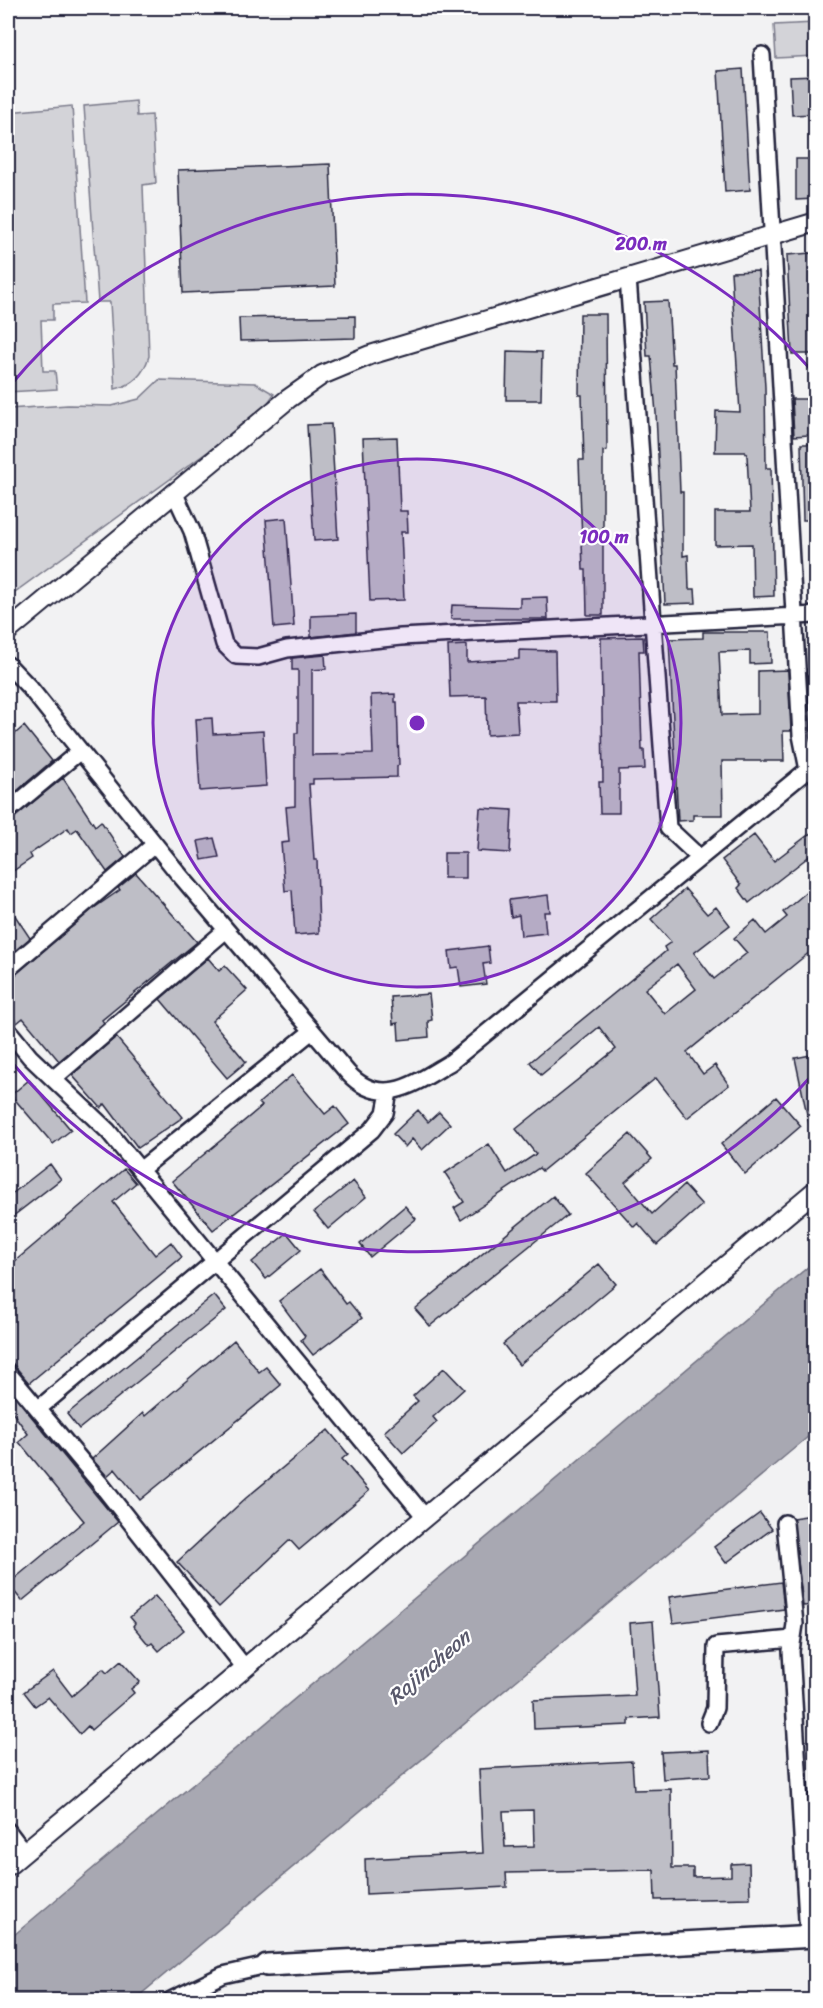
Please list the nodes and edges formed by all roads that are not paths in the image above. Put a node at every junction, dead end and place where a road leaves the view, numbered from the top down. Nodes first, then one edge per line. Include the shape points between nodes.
1 (762, 56) dead end
2 (816, 222) edge
3 (774, 234) junction
4 (628, 279) junction
5 (174, 492) junction
6 (816, 615) edge
7 (793, 616) junction
8 (654, 623) junction
9 (8, 631) edge
10 (8, 665) edge
11 (80, 751) junction
12 (813, 769) edge
13 (8, 811) edge
14 (155, 844) junction
15 (700, 858) junction
16 (226, 930) junction
17 (8, 969) edge
18 (8, 1030) edge
19 (312, 1031) junction
20 (52, 1079) junction
21 (389, 1092) junction
22 (140, 1170) junction
23 (816, 1190) edge
24 (216, 1262) junction
25 (8, 1373) edge
26 (38, 1409) junction
27 (425, 1517) junction
28 (785, 1523) dead end
29 (792, 1638) junction
30 (245, 1668) junction
31 (709, 1723) dead end
32 (8, 1831) edge
33 (24, 1852) junction
34 (8, 1866) edge
35 (812, 1936) edge
36 (267, 1965) joint
37 (171, 2001) edge

1 - 3 street
2 - 3 street
3 - 4 street
3 - 7 street
4 - 5 street via 370,355 322,375
4 - 8 street
5 - 8 street via 192,531 224,644 236,656 258,657 287,649 401,637
5 - 9 street
6 - 7 street
7 - 8 street
7 - 12 street via 801,735
8 - 15 street via 668,828
10 - 11 street
11 - 13 street
11 - 14 street
12 - 15 street
14 - 16 street
14 - 17 street
15 - 21 street via 451,1062 410,1087
16 - 19 street
16 - 20 street
18 - 20 street
19 - 21 street via 358,1084
19 - 22 street
20 - 22 street via 108,1131
21 - 24 street via 385,1113 372,1130
22 - 24 street
23 - 27 street
24 - 26 street
24 - 27 street
25 - 26 street
26 - 30 street
27 - 30 street
28 - 29 street via 794,1613
29 - 31 street via 716,1646 715,1708
29 - 35 street
30 - 33 street
32 - 33 street
33 - 34 street
35 - 36 main road
36 - 37 street via 223,1975

